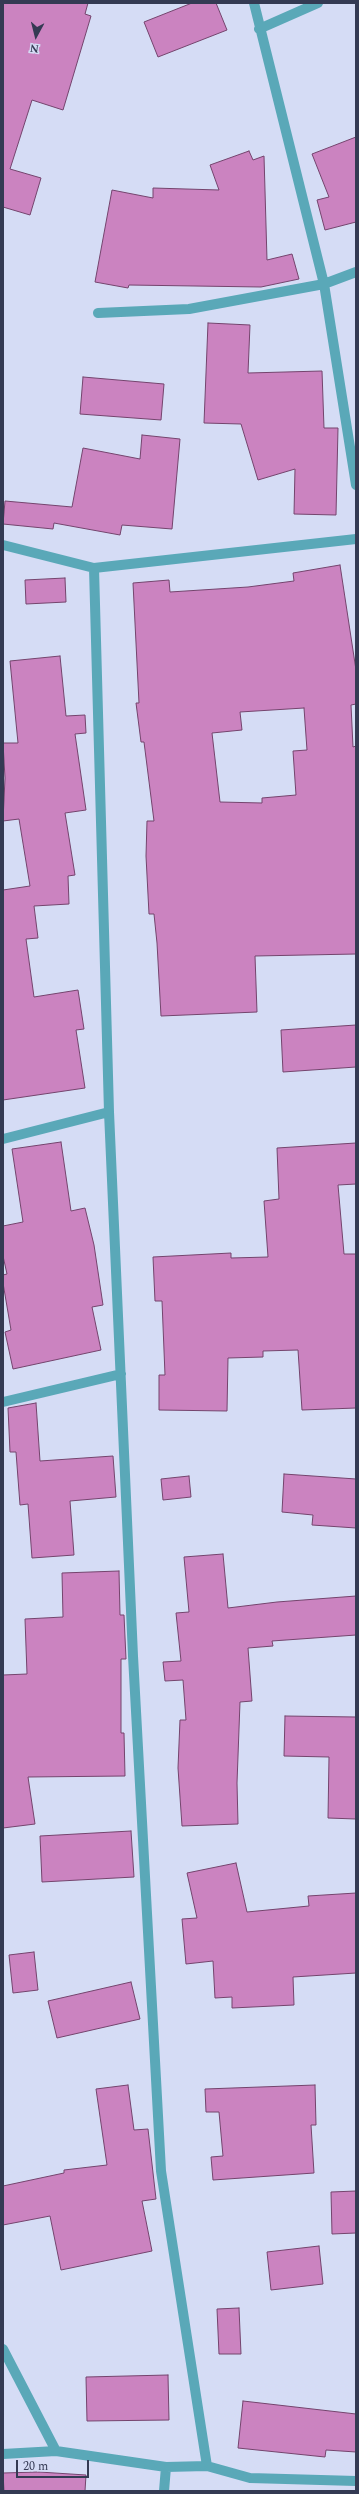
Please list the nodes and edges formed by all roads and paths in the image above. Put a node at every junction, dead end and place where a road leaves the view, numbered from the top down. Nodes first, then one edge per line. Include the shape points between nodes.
1 (254, 3) edge
2 (318, 3) edge
3 (259, 29) junction
4 (356, 272) edge
5 (324, 284) junction
6 (98, 313) dead end
7 (356, 485) edge
8 (356, 539) edge
9 (3, 545) edge
10 (94, 568) junction
11 (109, 1112) junction
12 (3, 1139) edge
13 (120, 1374) junction
14 (3, 1402) edge
15 (3, 2349) edge
16 (56, 2451) junction
17 (3, 2454) edge
18 (207, 2466) junction
19 (166, 2467) junction
20 (356, 2481) edge
21 (164, 2491) edge

1 - 3 street
2 - 3 street
3 - 5 street
4 - 5 street
5 - 6 street via 189,309
5 - 7 street
8 - 10 street
9 - 10 street
10 - 11 street
11 - 12 street
11 - 13 street
13 - 14 street
13 - 18 street via 161,2171
15 - 16 street
16 - 17 street
16 - 19 street
18 - 19 street
18 - 20 street via 250,2478
19 - 21 street

